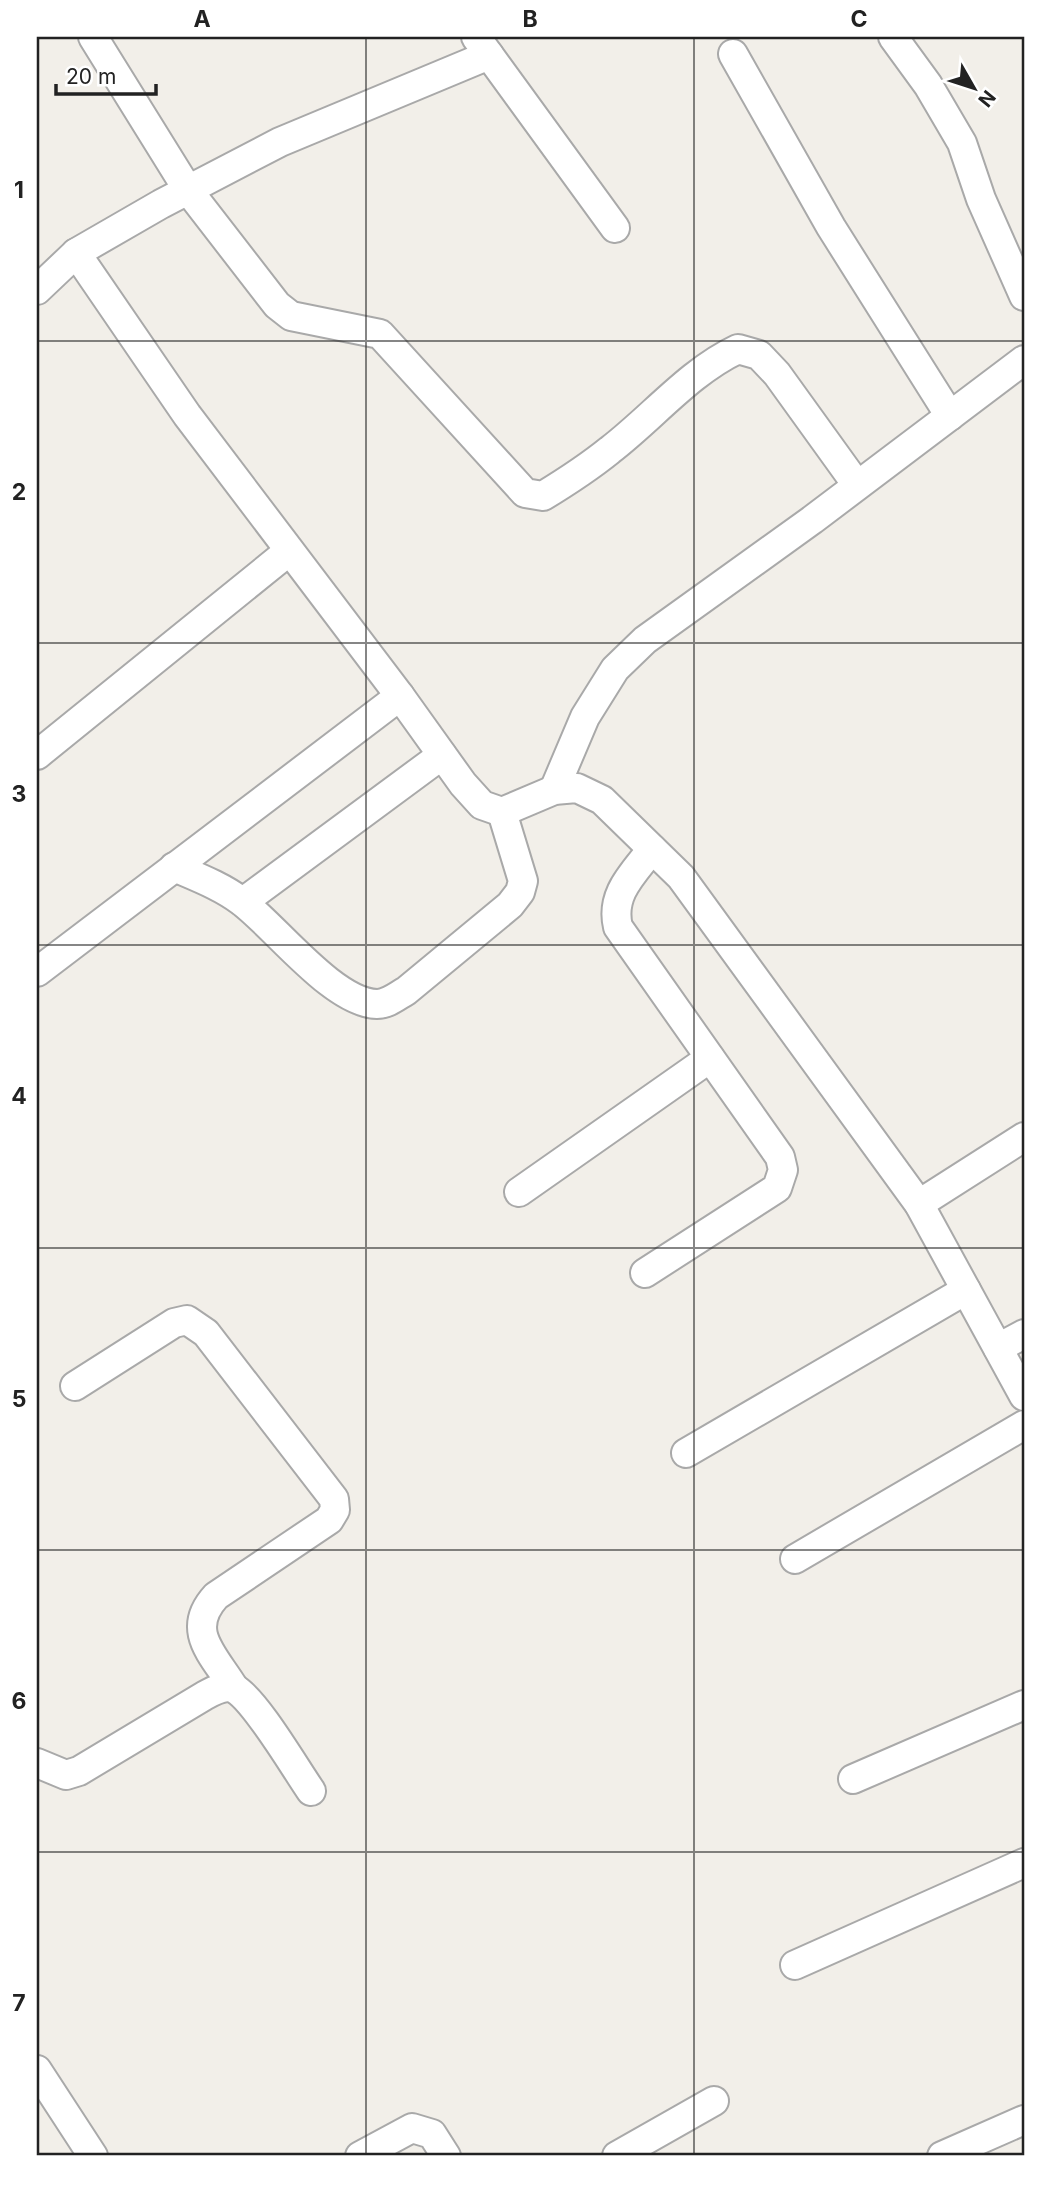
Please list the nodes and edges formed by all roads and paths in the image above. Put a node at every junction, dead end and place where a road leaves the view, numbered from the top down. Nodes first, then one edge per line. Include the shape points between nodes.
1 (93, 37) edge
2 (901, 40) edge
3 (482, 46) edge
4 (733, 54) dead end
5 (188, 190) junction
6 (615, 228) dead end
7 (76, 253) junction
8 (37, 290) edge
9 (1024, 296) edge
10 (1024, 360) edge
11 (950, 416) junction
12 (857, 485) junction
13 (289, 551) junction
14 (400, 696) junction
15 (37, 754) edge
16 (442, 755) junction
17 (554, 790) junction
18 (502, 812) junction
19 (652, 849) junction
20 (174, 867) junction
21 (243, 902) junction
22 (37, 972) edge
23 (710, 1058) junction
24 (1024, 1137) edge
25 (519, 1192) dead end
26 (919, 1204) junction
27 (645, 1273) dead end
28 (966, 1290) junction
29 (1024, 1334) edge
30 (998, 1348) junction
31 (75, 1386) dead end
32 (1024, 1396) edge
33 (1024, 1425) edge
34 (687, 1453) dead end
35 (796, 1559) dead end
36 (234, 1688) junction
37 (1024, 1705) edge
38 (37, 1763) edge
39 (853, 1779) dead end
40 (311, 1791) dead end
41 (1024, 1863) edge
42 (795, 1965) dead end
43 (37, 2070) edge
44 (714, 2101) dead end
45 (1024, 2120) edge
46 (93, 2156) edge
47 (360, 2156) edge
48 (446, 2156) edge
49 (617, 2156) edge
50 (942, 2156) edge

1 - 5 street
2 - 9 street via 962,143
3 - 5 street
3 - 6 street
4 - 11 street via 831,227
5 - 7 street
5 - 12 street via 277,305 291,316 380,334 524,493 543,496 558,487 610,450 715,360 738,349 759,355 777,374
7 - 8 street
7 - 13 street via 187,415
10 - 11 street
11 - 12 street
12 - 17 street via 645,640 615,669 585,717
13 - 14 street
13 - 15 street
14 - 16 street
14 - 20 street
16 - 18 street via 482,805
16 - 21 street
17 - 18 street
17 - 19 street via 577,788 602,800
18 - 21 street via 520,868 520,892 510,905 388,1002 360,1000 317,971
19 - 23 street via 624,886 614,909 618,928
19 - 26 street via 681,877
20 - 21 street
20 - 22 street
23 - 25 street
23 - 27 street via 780,1157 783,1170 777,1188
24 - 26 street
26 - 28 street
28 - 30 street
28 - 34 street
29 - 30 street
30 - 32 street
31 - 36 street via 174,1323 187,1320 206,1333 334,1499 335,1510 329,1520 202,1611 204,1639
33 - 35 street
36 - 38 street via 222,1687 204,1696 79,1771 66,1775
36 - 40 street
37 - 39 street
41 - 42 street
43 - 46 street
44 - 49 street
45 - 50 street
47 - 48 street via 412,2128 432,2134

